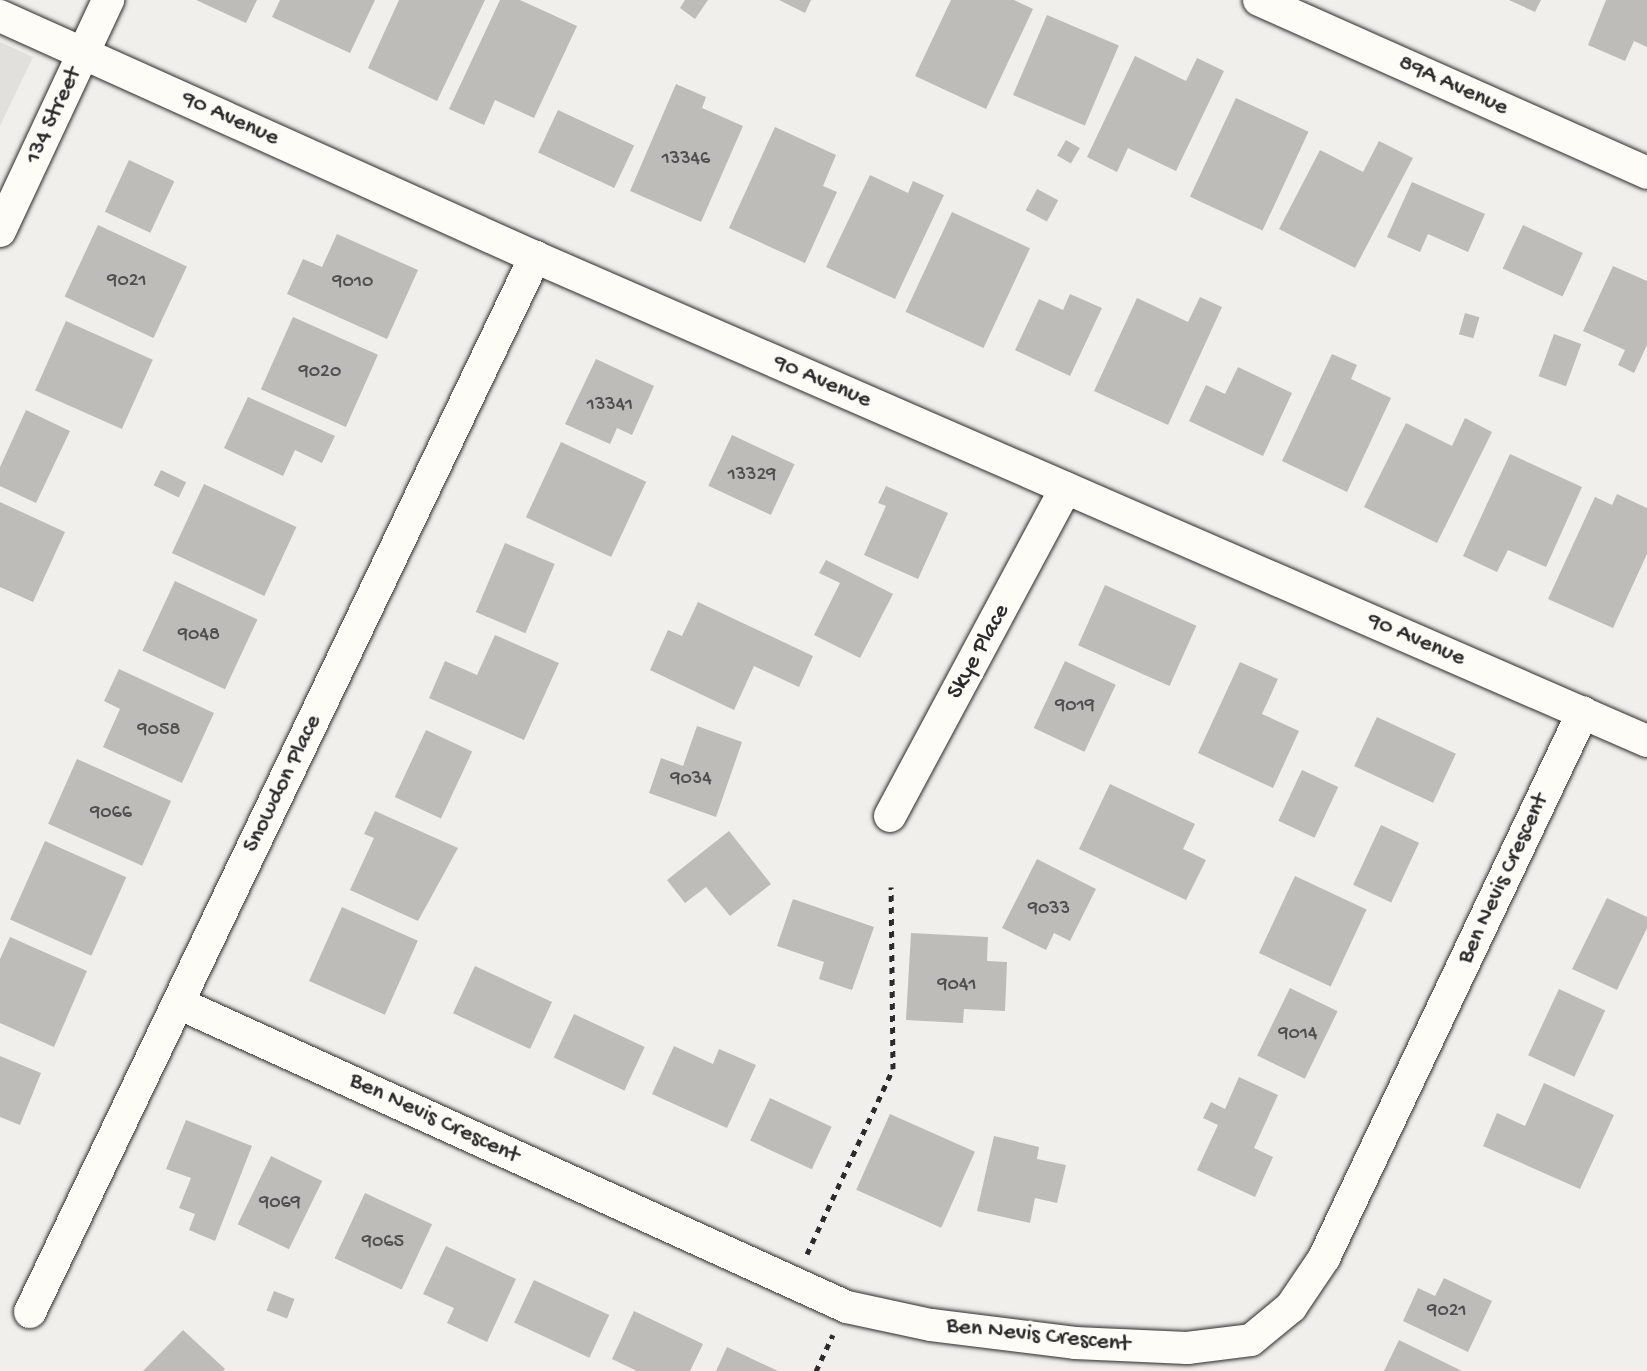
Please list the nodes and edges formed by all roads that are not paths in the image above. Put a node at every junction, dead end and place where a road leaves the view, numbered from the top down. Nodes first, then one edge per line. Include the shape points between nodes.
1 (108, 0) edge
2 (1259, 0) edge
3 (0, 16) edge
4 (83, 53) junction
5 (1647, 173) edge
6 (0, 231) edge
7 (535, 257) junction
8 (1066, 488) junction
9 (1583, 712) junction
10 (1647, 741) edge
11 (890, 816) dead end
12 (178, 1003) junction
13 (30, 1312) dead end

1 - 4 street, 134 Street
2 - 5 street, 89A Avenue
3 - 4 street, 90 Avenue
4 - 6 street, 134 Street
4 - 7 street, 90 Avenue
7 - 8 street, 90 Avenue
7 - 12 street, Snowdon Place
8 - 9 street, 90 Avenue
8 - 11 street, Skye Place
9 - 10 street, 90 Avenue
9 - 12 street, Ben Nevis Crescent via 1324,1258 1291,1307 1251,1340 1187,1348 1075,1343 931,1325 847,1307
12 - 13 street, Snowdon Place

